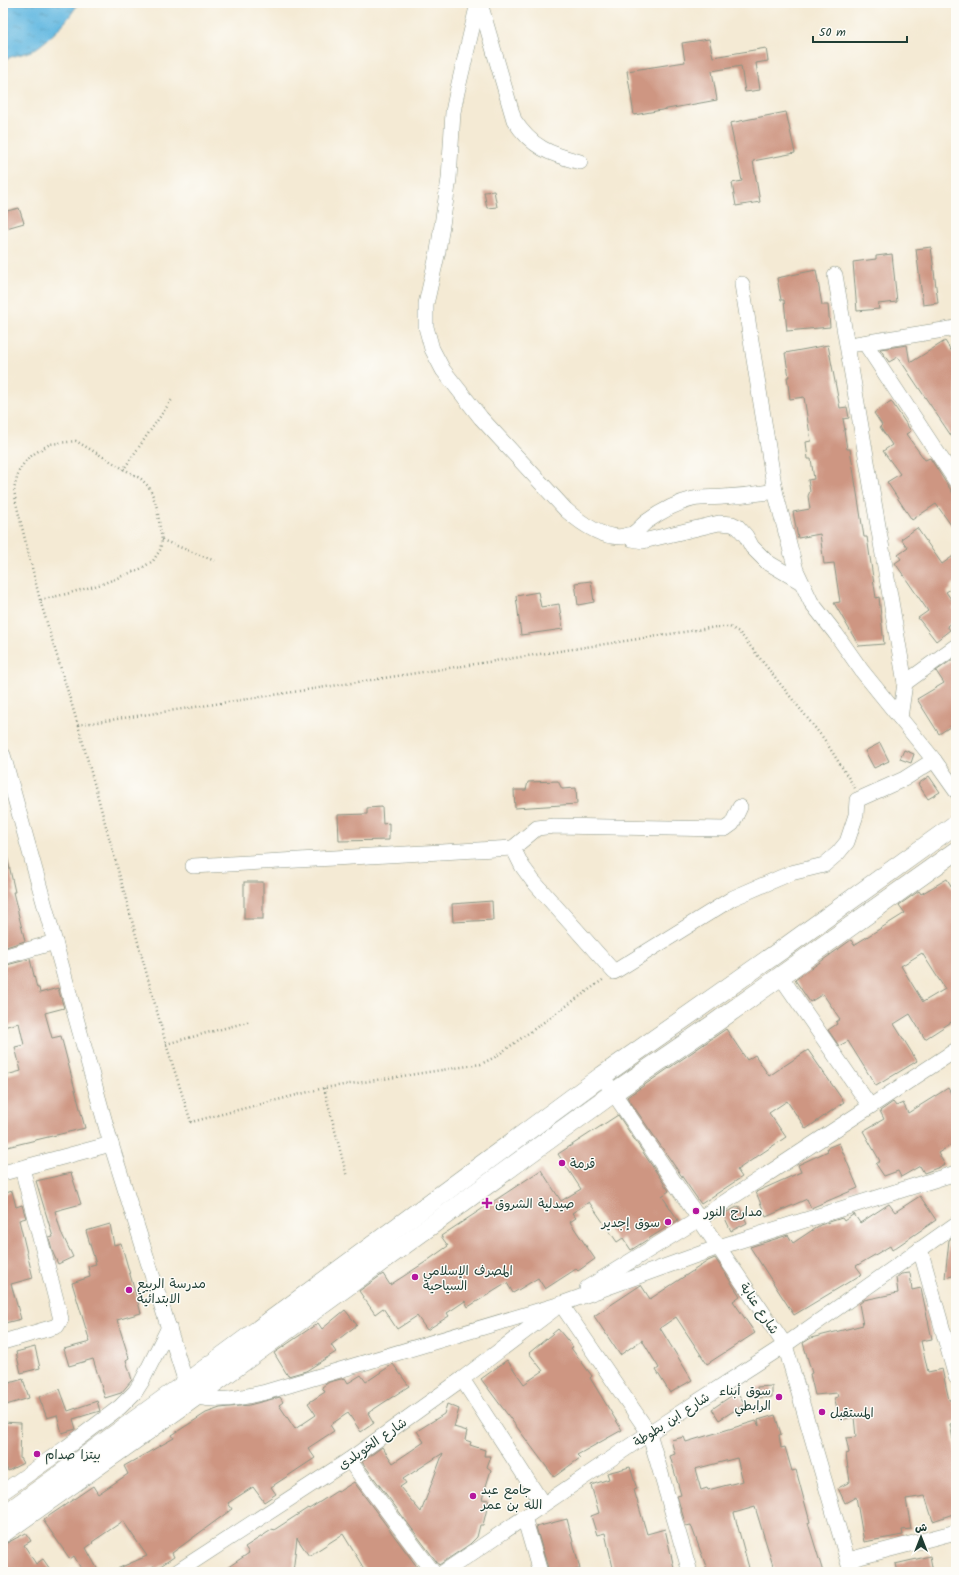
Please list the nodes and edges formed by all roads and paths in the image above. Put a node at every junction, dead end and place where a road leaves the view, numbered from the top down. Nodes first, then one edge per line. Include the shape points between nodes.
1 (479, 3) edge
2 (580, 162) dead end
3 (835, 276) dead end
4 (742, 284) dead end
5 (956, 328) edge
6 (865, 343) junction
7 (847, 346) junction
8 (173, 398) dead end
9 (123, 470) junction
10 (956, 481) edge
11 (776, 491) junction
12 (627, 536) junction
13 (162, 540) junction
14 (215, 561) dead end
15 (801, 582) junction
16 (40, 600) junction
17 (956, 646) edge
18 (905, 683) junction
19 (900, 718) junction
20 (78, 725) junction
21 (3, 755) edge
22 (934, 760) junction
23 (956, 791) edge
24 (857, 800) junction
25 (740, 807) dead end
26 (956, 824) edge
27 (512, 848) junction
28 (956, 851) edge
29 (193, 866) dead end
30 (55, 942) junction
31 (3, 957) edge
32 (614, 972) junction
33 (781, 977) junction
34 (251, 1022) dead end
35 (166, 1044) junction
36 (954, 1055) edge
37 (602, 1076) junction
38 (324, 1088) junction
39 (613, 1093) junction
40 (870, 1106) junction
41 (111, 1144) junction
42 (22, 1168) junction
43 (956, 1173) edge
44 (3, 1174) edge
45 (347, 1177) dead end
46 (699, 1219) junction
47 (956, 1224) edge
48 (719, 1248) junction
49 (920, 1249) junction
50 (561, 1304) junction
51 (168, 1327) junction
52 (3, 1342) edge
53 (785, 1345) junction
54 (956, 1377) edge
55 (462, 1379) junction
56 (191, 1390) junction
57 (649, 1433) junction
58 (349, 1460) junction
59 (3, 1492) edge
60 (543, 1504) junction
61 (3, 1516) edge
62 (524, 1517) junction
63 (956, 1532) edge
64 (3, 1533) edge
65 (850, 1566) edge
66 (177, 1572) edge
67 (433, 1572) edge
68 (444, 1572) edge
69 (540, 1572) edge
70 (690, 1572) edge

1 - 2 street via 514,120 525,136 541,149
1 - 12 street via 453,112 449,179 438,251 426,304 428,338 443,370 481,418 566,510 582,523 600,532
3 - 7 street
4 - 11 street
5 - 6 street
6 - 7 street
6 - 10 street
7 - 18 street
8 - 9 path
9 - 13 path via 141,479 149,487 157,508
9 - 16 path via 76,441 50,444 26,460 19,471 14,489
11 - 12 street via 692,499 658,514
11 - 15 street via 790,552
12 - 15 street via 643,541 720,523 732,524 742,531 752,547 767,562
13 - 14 path
13 - 16 path via 160,550 152,561 140,569 102,584
15 - 19 street via 811,602
16 - 20 path
17 - 18 street
18 - 19 street
19 - 22 street
20 - 24 path via 716,627 730,627 739,632 824,738 855,785
20 - 35 path
21 - 30 street
22 - 23 street
22 - 24 street via 904,779
24 - 32 street via 856,815 847,842 824,864 791,873 733,898
25 - 27 street via 732,824 725,829 554,826 537,828
26 - 37 main road
27 - 29 street
27 - 32 street via 533,881
28 - 33 main road
30 - 31 street
30 - 41 street
32 - 38 path via 481,1064
33 - 39 main road
33 - 40 street
34 - 35 path
35 - 38 path via 191,1122
36 - 40 street
37 - 39 street, شارع عنابة
37 - 56 main road
38 - 45 path
39 - 46 street, شارع عنابة
39 - 56 main road
40 - 46 street
41 - 42 street
41 - 51 street
42 - 44 street
42 - 52 street via 61,1319 57,1326
43 - 48 street
46 - 48 street, شارع عنابة
46 - 50 street
47 - 49 street, شارع ابن بطوطة
48 - 50 street
48 - 53 street, شارع عنابة
49 - 53 street, شارع ابن بطوطة
49 - 54 street
50 - 55 street, شارع الخويلدى
50 - 56 street via 232,1400 210,1400
50 - 57 street
51 - 56 street
51 - 59 street via 142,1381 120,1407
53 - 57 street, شارع ابن بطوطة
53 - 65 street, شارع عنابة
55 - 58 street, شارع الخويلدى
55 - 60 street
56 - 61 main road
56 - 64 main road
57 - 60 street, شارع ابن بطوطة
57 - 70 street
58 - 66 street, شارع الخويلدى
58 - 67 street
60 - 62 street, شارع ابن بطوطة
62 - 68 street, شارع ابن بطوطة
62 - 69 street
63 - 65 street

